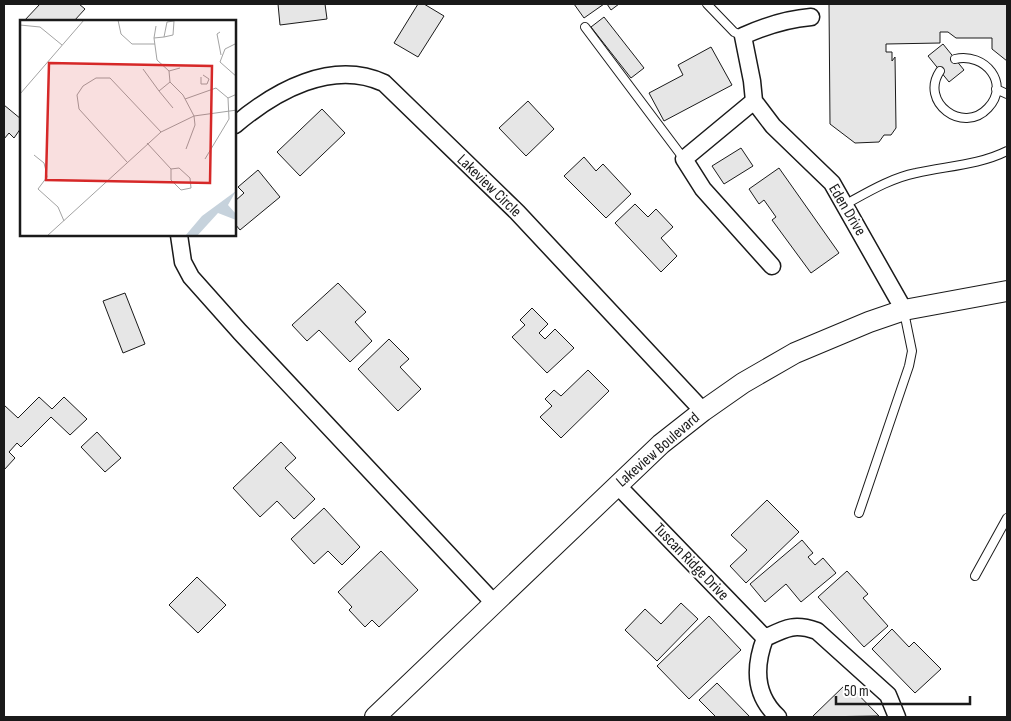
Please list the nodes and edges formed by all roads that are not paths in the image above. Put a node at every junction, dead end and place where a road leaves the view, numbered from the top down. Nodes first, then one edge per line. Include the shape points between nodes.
1 (707, 4) edge
2 (811, 17) dead end
3 (585, 27) dead end
4 (743, 36) junction
5 (955, 59) dead end
6 (940, 71) dead end
7 (996, 89) junction
8 (1007, 94) edge
9 (754, 101) junction
10 (236, 123) edge
11 (1007, 151) edge
12 (684, 159) junction
13 (846, 204) junction
14 (179, 236) edge
15 (772, 266) dead end
16 (1007, 291) edge
17 (904, 310) junction
18 (703, 410) junction
19 (617, 485) junction
20 (859, 513) dead end
21 (1007, 518) edge
22 (975, 576) dead end
23 (494, 603) junction
24 (765, 638) junction
25 (375, 717) edge
26 (778, 717) edge
27 (897, 717) edge

1 - 4 lane via 734,32
2 - 4 street via 794,18
3 - 12 lane
4 - 9 street, Eden Drive
5 - 7 lane via 973,58 983,62 993,74
6 - 7 lane via 934,83 934,93 944,111 952,116 962,119 981,114 989,108
7 - 8 lane
9 - 12 street
9 - 13 street, Eden Drive via 773,126 832,183
10 - 18 street, Lakeview Circle via 270,98 326,76 358,75 384,83 517,212
11 - 13 lane via 969,164 894,179
12 - 15 street via 703,188
13 - 17 street, Eden Drive
14 - 23 street via 183,262 191,277
16 - 17 street, Lakeview Boulevard
17 - 18 street, Lakeview Boulevard via 795,353
17 - 20 lane via 912,351 909,366
18 - 19 street, Lakeview Boulevard
19 - 23 street, Lakeview Boulevard
19 - 24 street, Tuscan Ridge Drive
21 - 22 lane
23 - 25 street, Lakeview Boulevard
24 - 26 street via 759,655 760,693
24 - 27 street via 789,627 817,630 888,695

